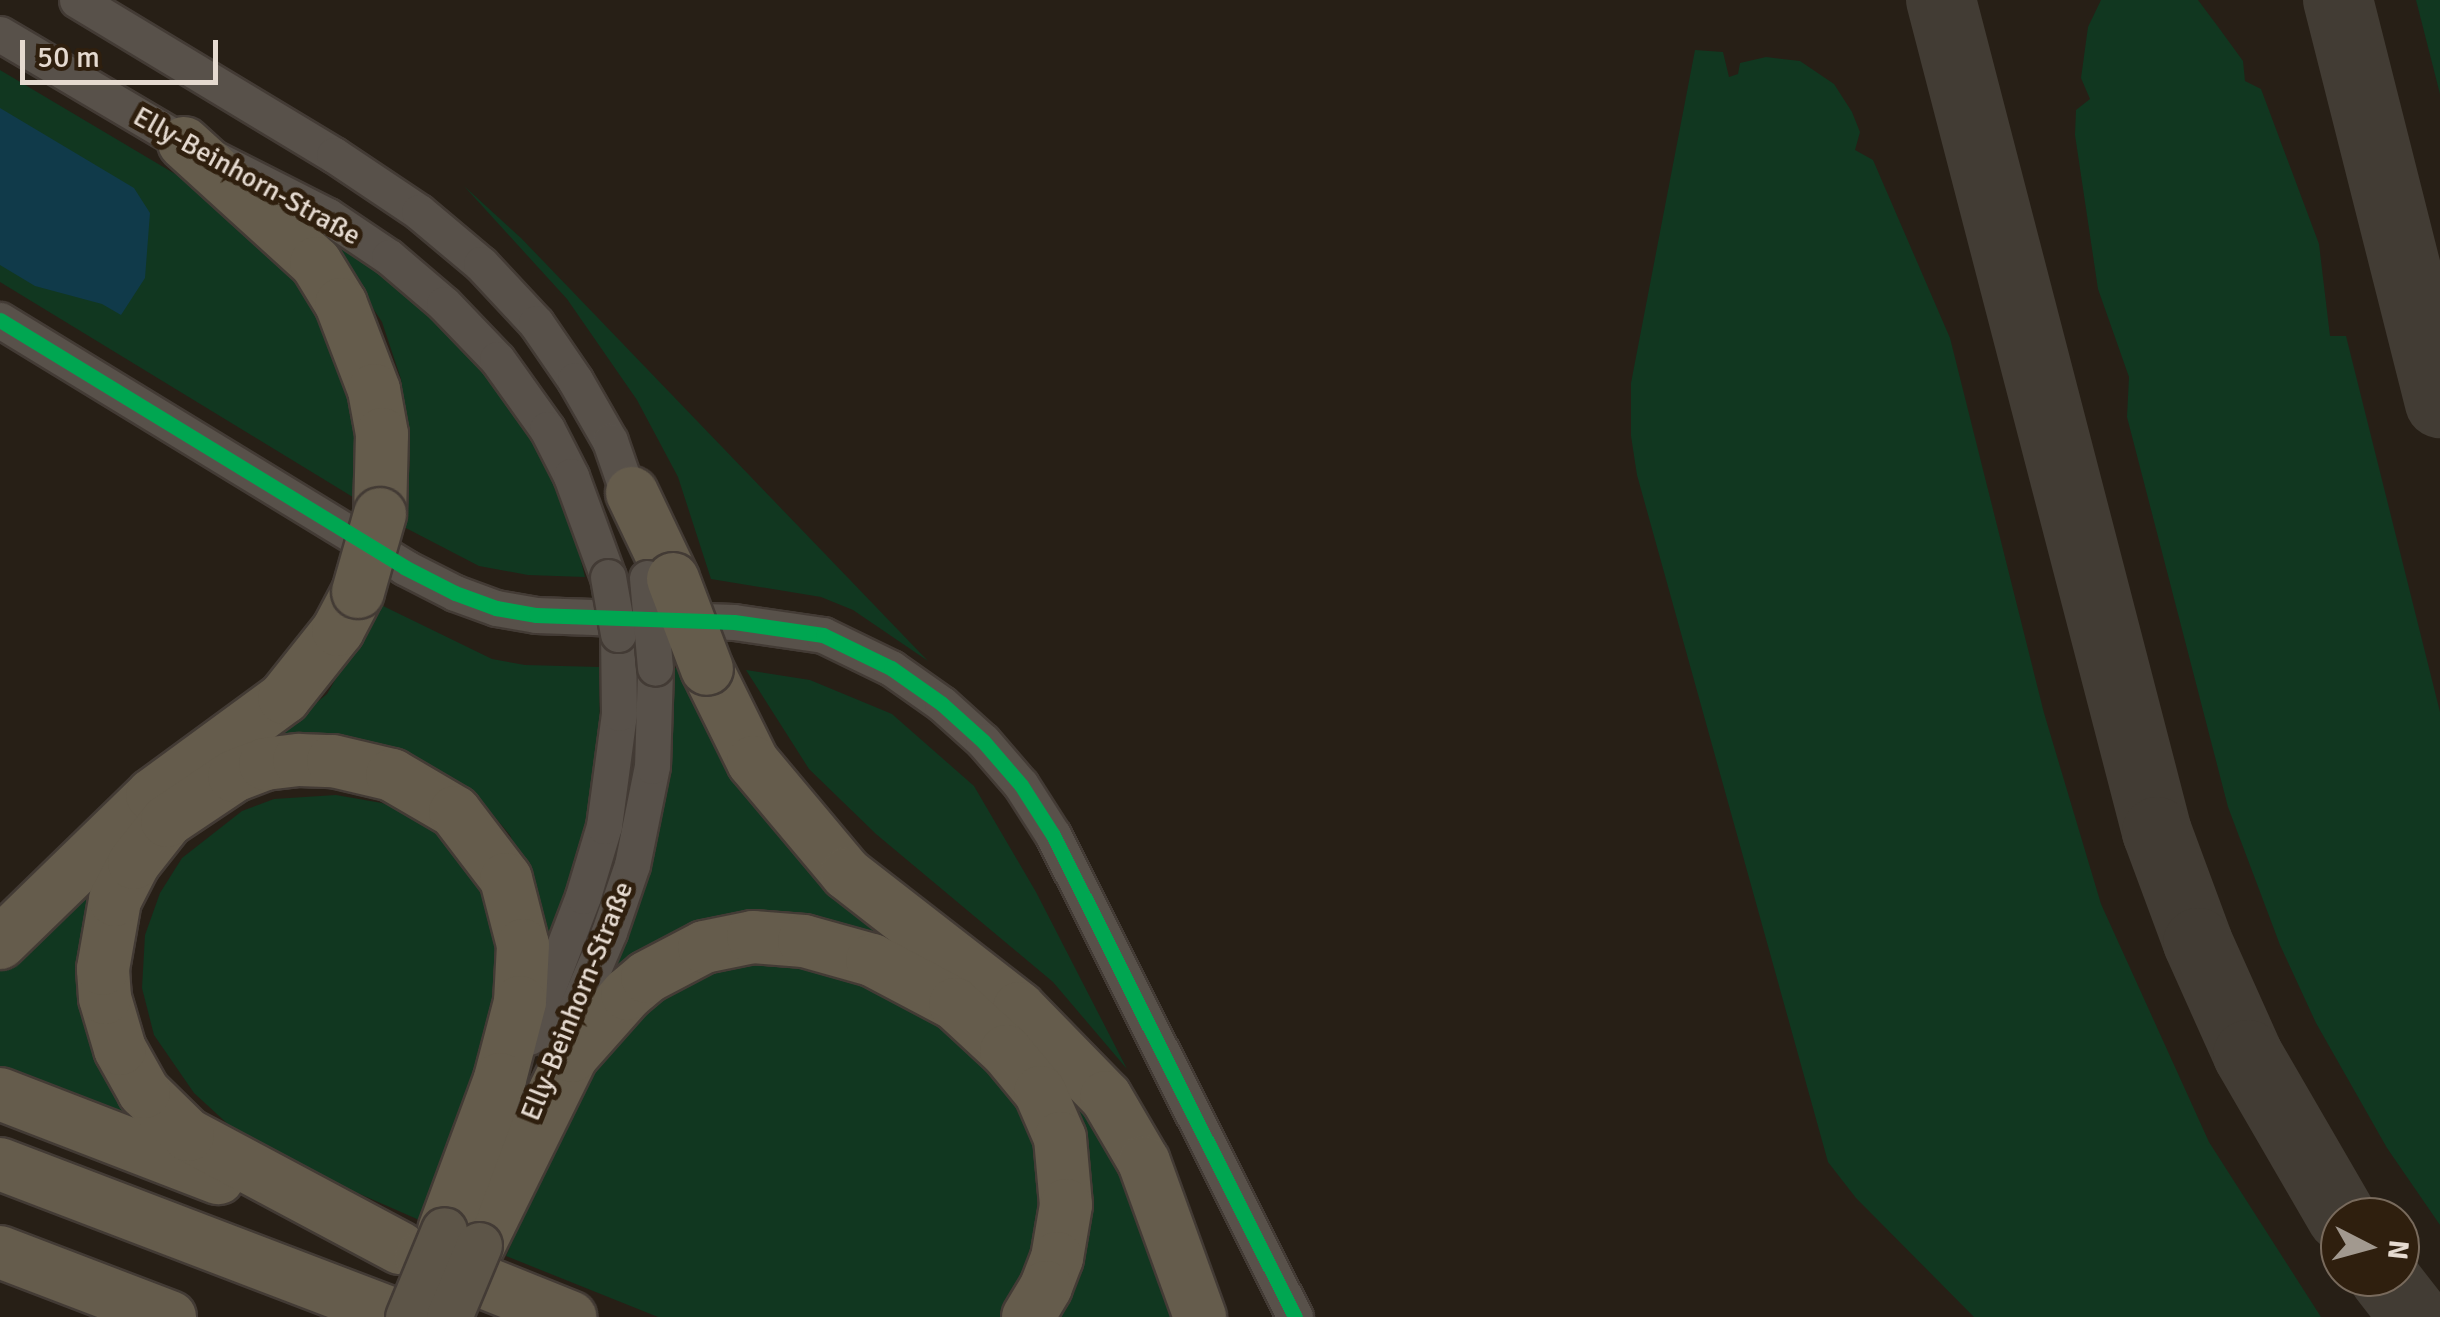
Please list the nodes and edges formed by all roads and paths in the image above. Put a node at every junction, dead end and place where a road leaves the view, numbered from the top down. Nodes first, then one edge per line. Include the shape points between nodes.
1 (77, 0) edge
2 (0, 34) edge
3 (184, 143) junction
4 (0, 320) edge
5 (632, 493) joint
6 (660, 578) junction
7 (638, 668) junction
8 (0, 942) edge
9 (0, 1094) edge
10 (0, 1164) edge
11 (441, 1241) junction
12 (0, 1252) edge
13 (170, 1317) edge
14 (404, 1317) edge
15 (449, 1317) edge
16 (570, 1317) edge
17 (1028, 1317) edge
18 (1200, 1317) edge
19 (1295, 1317) edge

1 - 5 street, Elly-Beinhorn-Straße via 334,155 481,264 536,323 576,380
2 - 3 street, Elly-Beinhorn-Straße
3 - 7 street, Elly-Beinhorn-Straße, bridge via 328,216 389,257 497,359 571,476
3 - 8 highway, bridge via 316,263 342,304 374,390 382,434 380,514 358,592 329,643 284,698 152,795
4 - 19 street via 455,594 536,615 734,622 823,636 919,686 983,741 1052,835
5 - 6 highway
6 - 7 street, Elly-Beinhorn-Straße, bridge
6 - 18 highway, bridge via 753,762 848,874 1019,1008 1106,1098 1144,1162
7 - 11 street, Elly-Beinhorn-Straße via 652,766 632,866 610,932
9 - 11 highway
10 - 14 highway
11 - 11 highway via 188,1135 144,1092 120,1049 103,969 115,900 166,821 234,776 299,760 392,775 455,812 506,879 522,935 520,1002 500,1079
11 - 14 main road, bridge
11 - 15 main road, bridge
11 - 16 highway
11 - 17 highway via 572,1056 627,994 676,960 715,944 753,937 804,941 872,960 955,1004 1040,1092 1060,1138 1066,1206 1057,1258
12 - 13 highway

